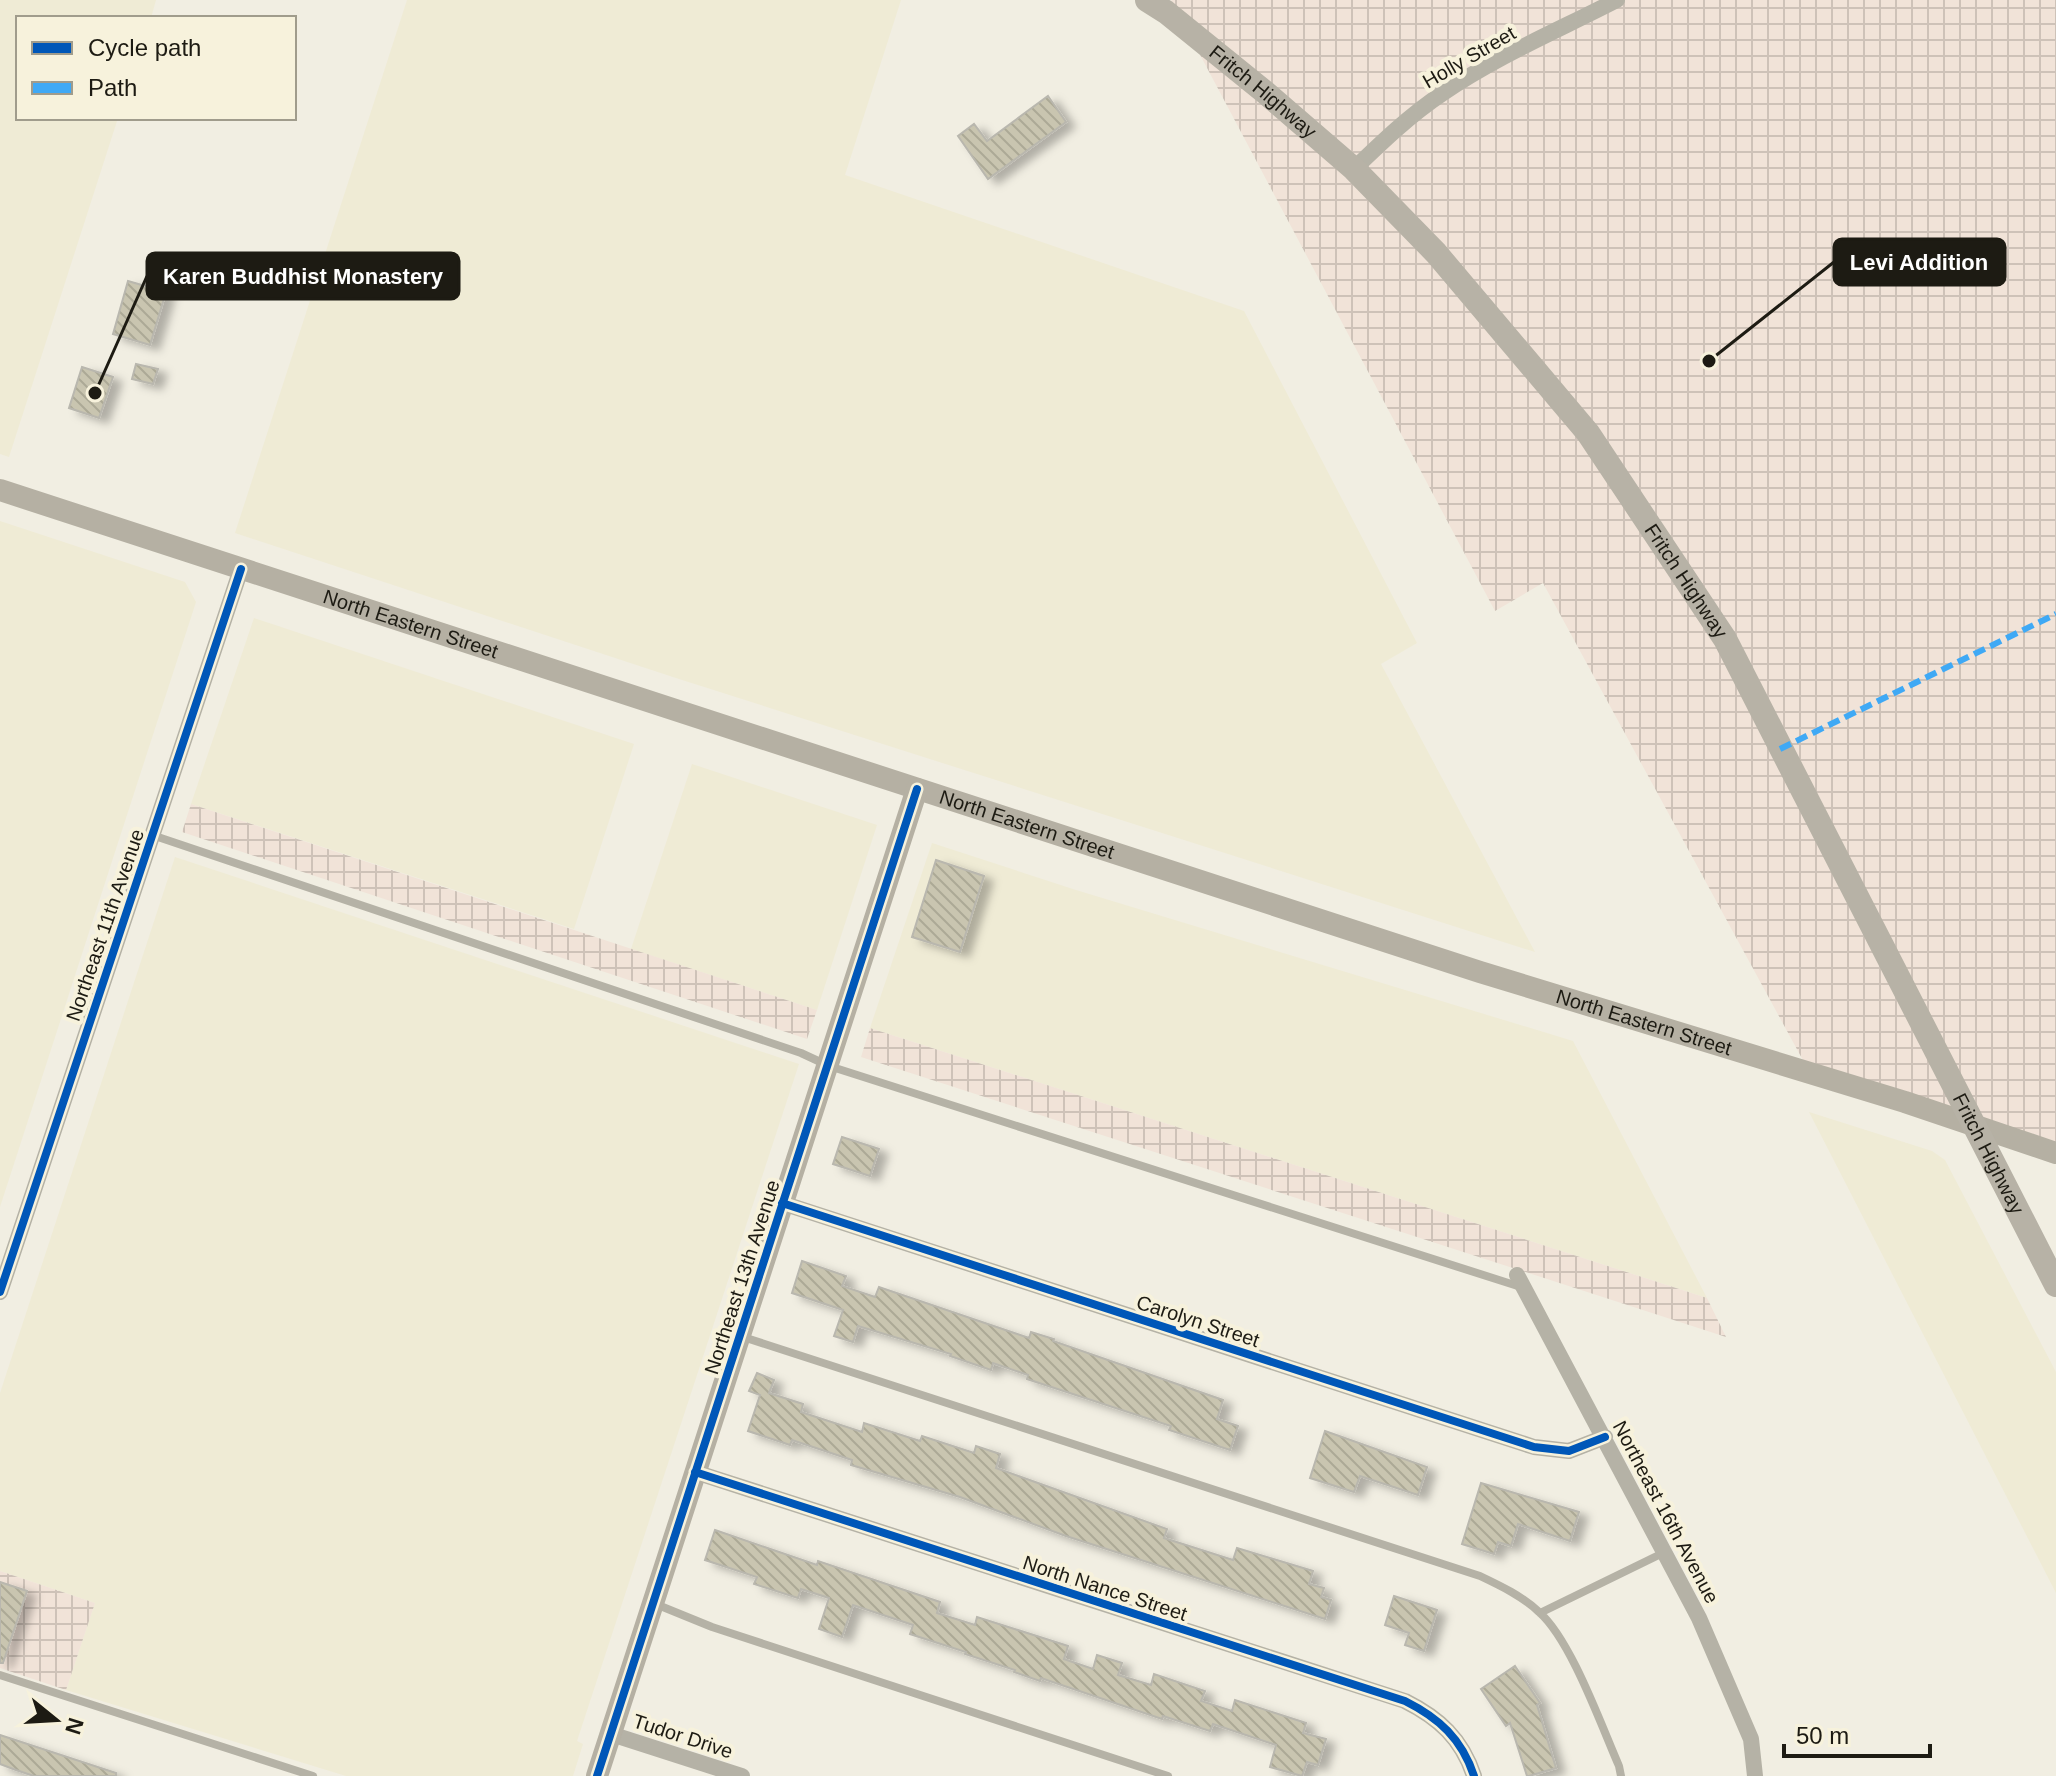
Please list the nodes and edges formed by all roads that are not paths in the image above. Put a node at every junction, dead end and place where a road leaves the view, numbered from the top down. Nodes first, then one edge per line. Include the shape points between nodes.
1 (1617, 0) edge
2 (1162, 4) edge
3 (1354, 169) junction
4 (0, 490) edge
5 (241, 569) junction
6 (917, 789) junction
7 (152, 835) junction
8 (829, 1066) junction
9 (1975, 1126) junction
10 (2056, 1153) edge
11 (782, 1203) junction
12 (1521, 1282) joint
13 (2056, 1285) edge
14 (0, 1292) edge
15 (739, 1335) junction
16 (1605, 1437) junction
17 (695, 1472) junction
18 (1665, 1552) junction
19 (653, 1603) junction
20 (1540, 1613) junction
21 (0, 1675) edge
22 (611, 1734) junction
23 (313, 1776) edge
24 (597, 1776) edge
25 (742, 1776) edge
26 (1168, 1776) edge
27 (1474, 1776) edge
28 (1621, 1776) edge
29 (1755, 1776) edge

1 - 3 street, Holly Street via 1443,93
2 - 3 main road, Fritch Highway
3 - 9 main road, Fritch Highway via 1447,265 1588,433 1725,639
4 - 5 main road, North Eastern Street
5 - 6 main road, North Eastern Street
5 - 7 street, Northeast 11th Avenue
6 - 8 main road, Northeast 13th Avenue
6 - 9 main road, North Eastern Street
7 - 8 lane
7 - 14 street, Northeast 11th Avenue
8 - 11 main road, Northeast 13th Avenue
8 - 12 lane
9 - 10 main road, North Eastern Street
9 - 13 main road, Fritch Highway
11 - 15 main road, Northeast 13th Avenue
11 - 16 street, Carolyn Street via 1534,1447 1569,1451
12 - 16 street, Northeast 16th Avenue
15 - 17 main road, Northeast 13th Avenue
15 - 20 lane via 1480,1576
16 - 18 street, Northeast 16th Avenue
17 - 19 main road, Northeast 13th Avenue
17 - 27 street, North Nance Street via 1405,1701 1427,1712 1460,1743
18 - 20 lane
18 - 29 street, Northeast 16th Avenue via 1751,1739
19 - 22 main road, Northeast 13th Avenue
19 - 26 lane
20 - 28 lane via 1559,1636
21 - 23 lane
22 - 24 main road, Northeast 13th Avenue
22 - 25 street, Tudor Drive

